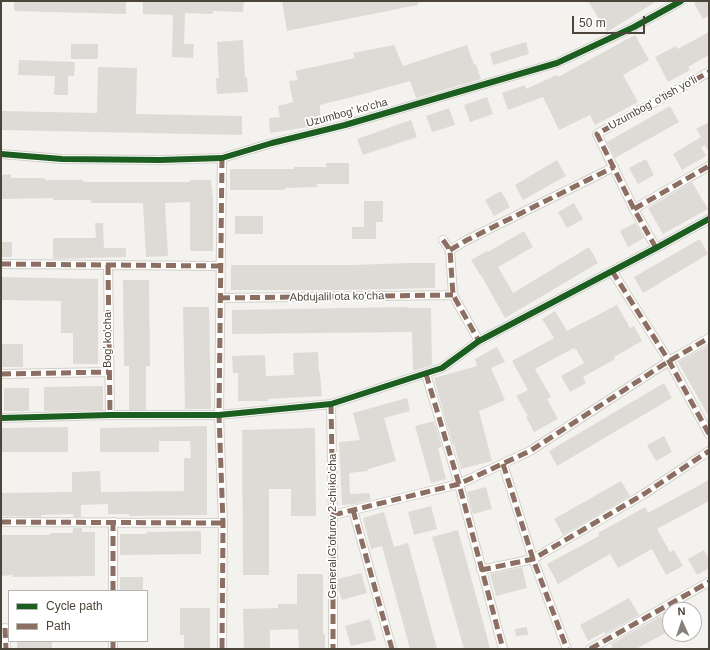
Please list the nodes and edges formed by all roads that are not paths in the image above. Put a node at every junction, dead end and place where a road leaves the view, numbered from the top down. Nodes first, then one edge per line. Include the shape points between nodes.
1 (681, 1) edge
2 (709, 72) edge
3 (1, 154) edge
4 (222, 158) junction
5 (709, 166) edge
6 (614, 167) junction
7 (634, 209) junction
8 (709, 219) edge
9 (443, 240) dead end
10 (656, 248) junction
11 (450, 250) junction
12 (1, 264) edge
13 (108, 265) junction
14 (220, 266) junction
15 (612, 271) junction
16 (453, 295) junction
17 (220, 298) junction
18 (709, 338) edge
19 (479, 341) junction
20 (669, 361) junction
21 (108, 372) junction
22 (1, 374) edge
23 (426, 374) junction
24 (331, 404) junction
25 (110, 415) junction
26 (219, 415) junction
27 (1, 418) edge
28 (709, 434) edge
29 (709, 451) edge
30 (503, 464) junction
31 (458, 484) junction
32 (353, 510) junction
33 (333, 515) junction
34 (1, 522) edge
35 (113, 522) junction
36 (222, 524) junction
37 (533, 559) junction
38 (481, 570) junction
39 (709, 582) edge
40 (113, 590) edge
41 (5, 628) edge
42 (6, 649) edge
43 (222, 649) edge
44 (333, 649) edge
45 (392, 649) edge
46 (503, 649) edge
47 (567, 649) edge
48 (590, 649) edge

1 - 4 street, Uzumbog' ko'cha via 634,27 557,62 345,125
2 - 6 street, Uzumbog' o'tish yo'li via 597,134
3 - 4 street, Uzumbog' ko'cha via 62,159
4 - 14 street
5 - 7 street
6 - 7 street
6 - 11 street
7 - 10 street
8 - 10 street
9 - 11 street
10 - 15 street
11 - 16 street
12 - 13 street
13 - 14 street
13 - 21 street, Bog' ko'cha
14 - 17 street
15 - 19 street
15 - 20 street
16 - 17 street, Abdujalil ota ko'cha
16 - 19 street
17 - 26 street
18 - 20 street
19 - 23 street via 442,368
20 - 28 street
20 - 30 street via 530,452
21 - 22 street
21 - 25 street, Bog' ko'cha
23 - 24 street
23 - 31 street
24 - 26 street
24 - 33 street, General G'ofurov 2-chi ko'cha
25 - 26 street
25 - 27 street
26 - 36 street
29 - 37 street via 644,494
30 - 31 street
30 - 37 street
31 - 32 street
31 - 38 street
32 - 33 street
32 - 45 street, General G'ofurov 2-chi ko'cha
33 - 44 street, General G'ofurov 2-chi ko'cha
34 - 35 street
35 - 36 street
35 - 40 street
36 - 43 street
37 - 38 street
37 - 47 street
38 - 46 street
39 - 48 street
41 - 42 street

